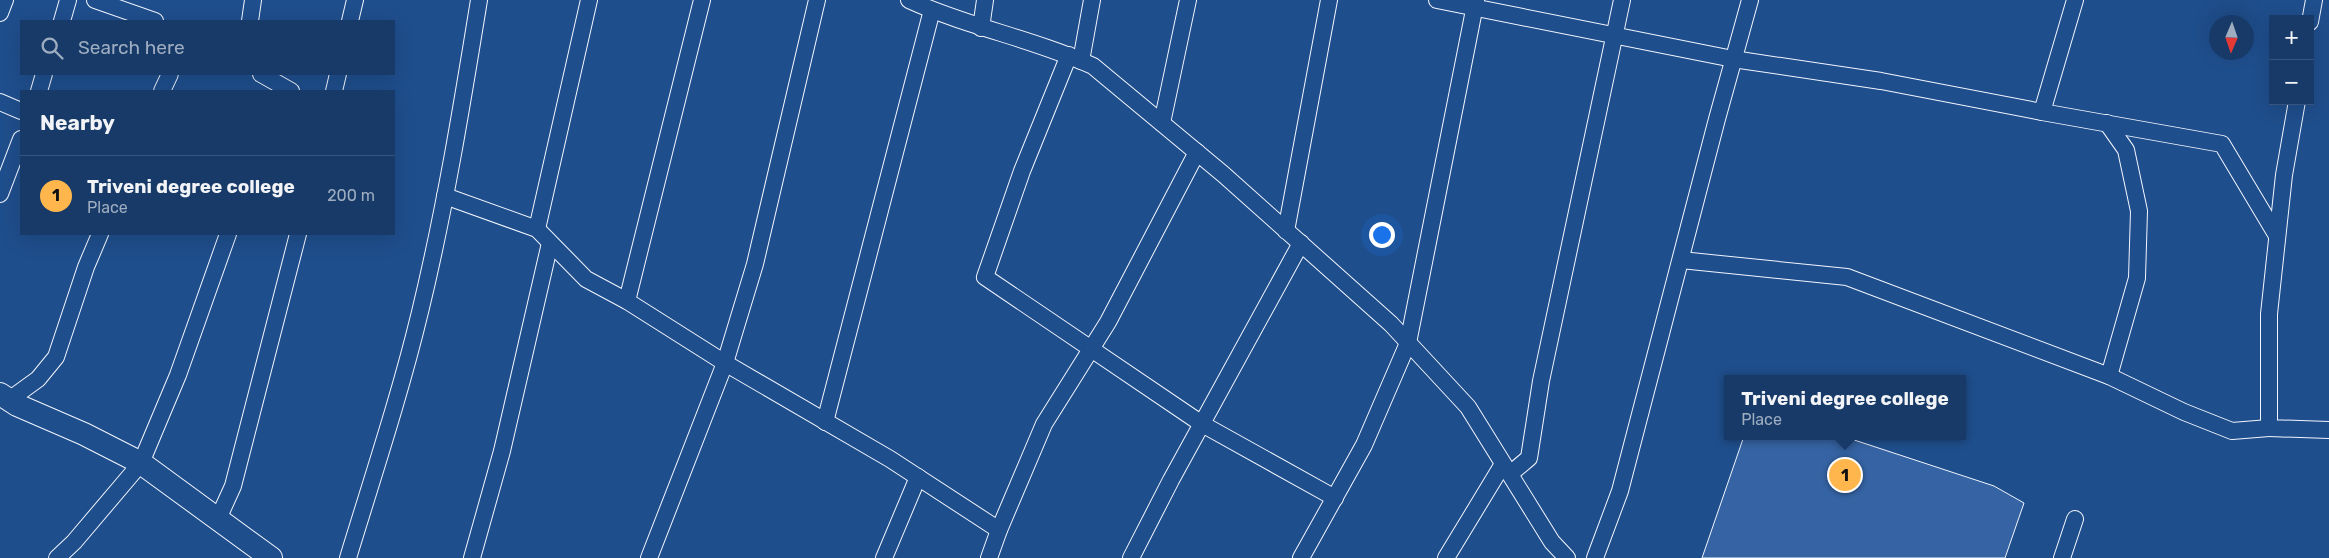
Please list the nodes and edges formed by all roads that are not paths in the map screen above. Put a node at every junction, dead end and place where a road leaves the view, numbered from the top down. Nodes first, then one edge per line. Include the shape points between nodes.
1 (5, 0) edge
2 (68, 0) edge
3 (95, 0) edge
4 (253, 0) edge
5 (355, 0) edge
6 (479, 0) edge
7 (589, 0) edge
8 (702, 0) edge
9 (817, 0) edge
10 (909, 0) edge
11 (985, 0) edge
12 (1092, 0) edge
13 (1188, 0) edge
14 (1329, 0) edge
15 (1437, 0) edge
16 (1622, 0) edge
17 (1750, 0) edge
18 (2075, 0) edge
19 (2314, 0) edge
20 (1475, 4) edge
21 (140, 7) edge
22 (932, 10) junction
23 (0, 14) edge
24 (2311, 15) edge
25 (62, 20) edge
26 (154, 20) edge
27 (250, 20) edge
28 (350, 20) edge
29 (981, 28) junction
30 (1613, 35) junction
31 (1075, 58) junction
32 (1733, 59) junction
33 (44, 75) edge
34 (170, 75) edge
35 (263, 75) edge
36 (338, 75) edge
37 (284, 89) edge
38 (39, 90) edge
39 (162, 90) edge
40 (334, 90) edge
41 (0, 102) edge
42 (2295, 105) edge
43 (20, 111) edge
44 (2042, 112) junction
45 (1162, 122) junction
46 (2107, 123) junction
47 (20, 142) edge
48 (1197, 152) junction
49 (0, 194) edge
50 (445, 196) junction
51 (536, 229) junction
52 (1286, 230) junction
53 (100, 235) edge
54 (228, 235) edge
55 (298, 235) edge
56 (2277, 236) junction
57 (550, 243) junction
58 (1300, 243) junction
59 (1681, 260) junction
60 (627, 301) junction
61 (1408, 342) junction
62 (1092, 348) junction
63 (725, 363) junction
64 (2109, 376) junction
65 (5, 397) edge
66 (825, 422) junction
67 (1202, 424) junction
68 (2269, 428) junction
69 (2329, 430) edge
70 (141, 463) junction
71 (1507, 469) junction
72 (918, 478) junction
73 (1334, 498) junction
74 (218, 519) junction
75 (2075, 519) dead end
76 (999, 530) junction
77 (56, 558) edge
78 (271, 558) edge
79 (348, 558) edge
80 (472, 558) edge
81 (649, 558) edge
82 (884, 558) edge
83 (989, 558) edge
84 (1131, 558) edge
85 (1301, 558) edge
86 (1446, 558) edge
87 (1567, 558) edge
88 (1595, 558) edge
89 (2062, 558) edge

1 - 23 street
2 - 25 street
3 - 21 street
4 - 27 street
5 - 28 street
6 - 50 street
7 - 51 street
8 - 60 street
9 - 63 street via 755,264
10 - 22 street
11 - 29 street
12 - 31 street
13 - 45 street
14 - 52 street
15 - 20 street
16 - 30 street
17 - 32 street
18 - 44 street
19 - 24 street
20 - 30 street
20 - 61 street
21 - 26 street
22 - 29 street
22 - 66 street
29 - 31 street
30 - 32 street
30 - 71 street via 1541,380 1529,458
31 - 45 street via 1093,66
31 - 62 street via 1022,170 985,277
32 - 44 street via 1881,81
32 - 59 street
33 - 38 street
34 - 39 street
35 - 37 street
36 - 40 street
41 - 43 street
42 - 56 street
44 - 46 street
45 - 48 street
46 - 56 street via 2222,144
46 - 64 street via 2126,150 2139,211 2136,278
47 - 49 street
48 - 52 street
48 - 62 street
50 - 51 street
50 - 79 street via 399,392
51 - 57 street
52 - 58 street
53 - 65 street via 56,357 38,378
54 - 70 street via 178,375
55 - 74 street via 233,486
56 - 68 street via 2269,314
57 - 60 street via 586,279
57 - 80 street via 502,451
58 - 61 street
58 - 67 street
59 - 64 street via 1847,277
59 - 88 street via 1620,491
60 - 63 street
61 - 71 street via 1468,407
61 - 73 street via 1364,445
62 - 67 street
62 - 76 street via 1044,424
63 - 66 street
63 - 81 street
64 - 68 street via 2232,431
65 - 70 main road
66 - 72 street
67 - 73 street
67 - 84 street
68 - 69 street
70 - 74 main road
70 - 77 street via 74,542
71 - 86 street
71 - 87 street via 1552,542
72 - 76 street
72 - 82 street
73 - 85 street
74 - 78 main road
75 - 89 street
76 - 83 street

